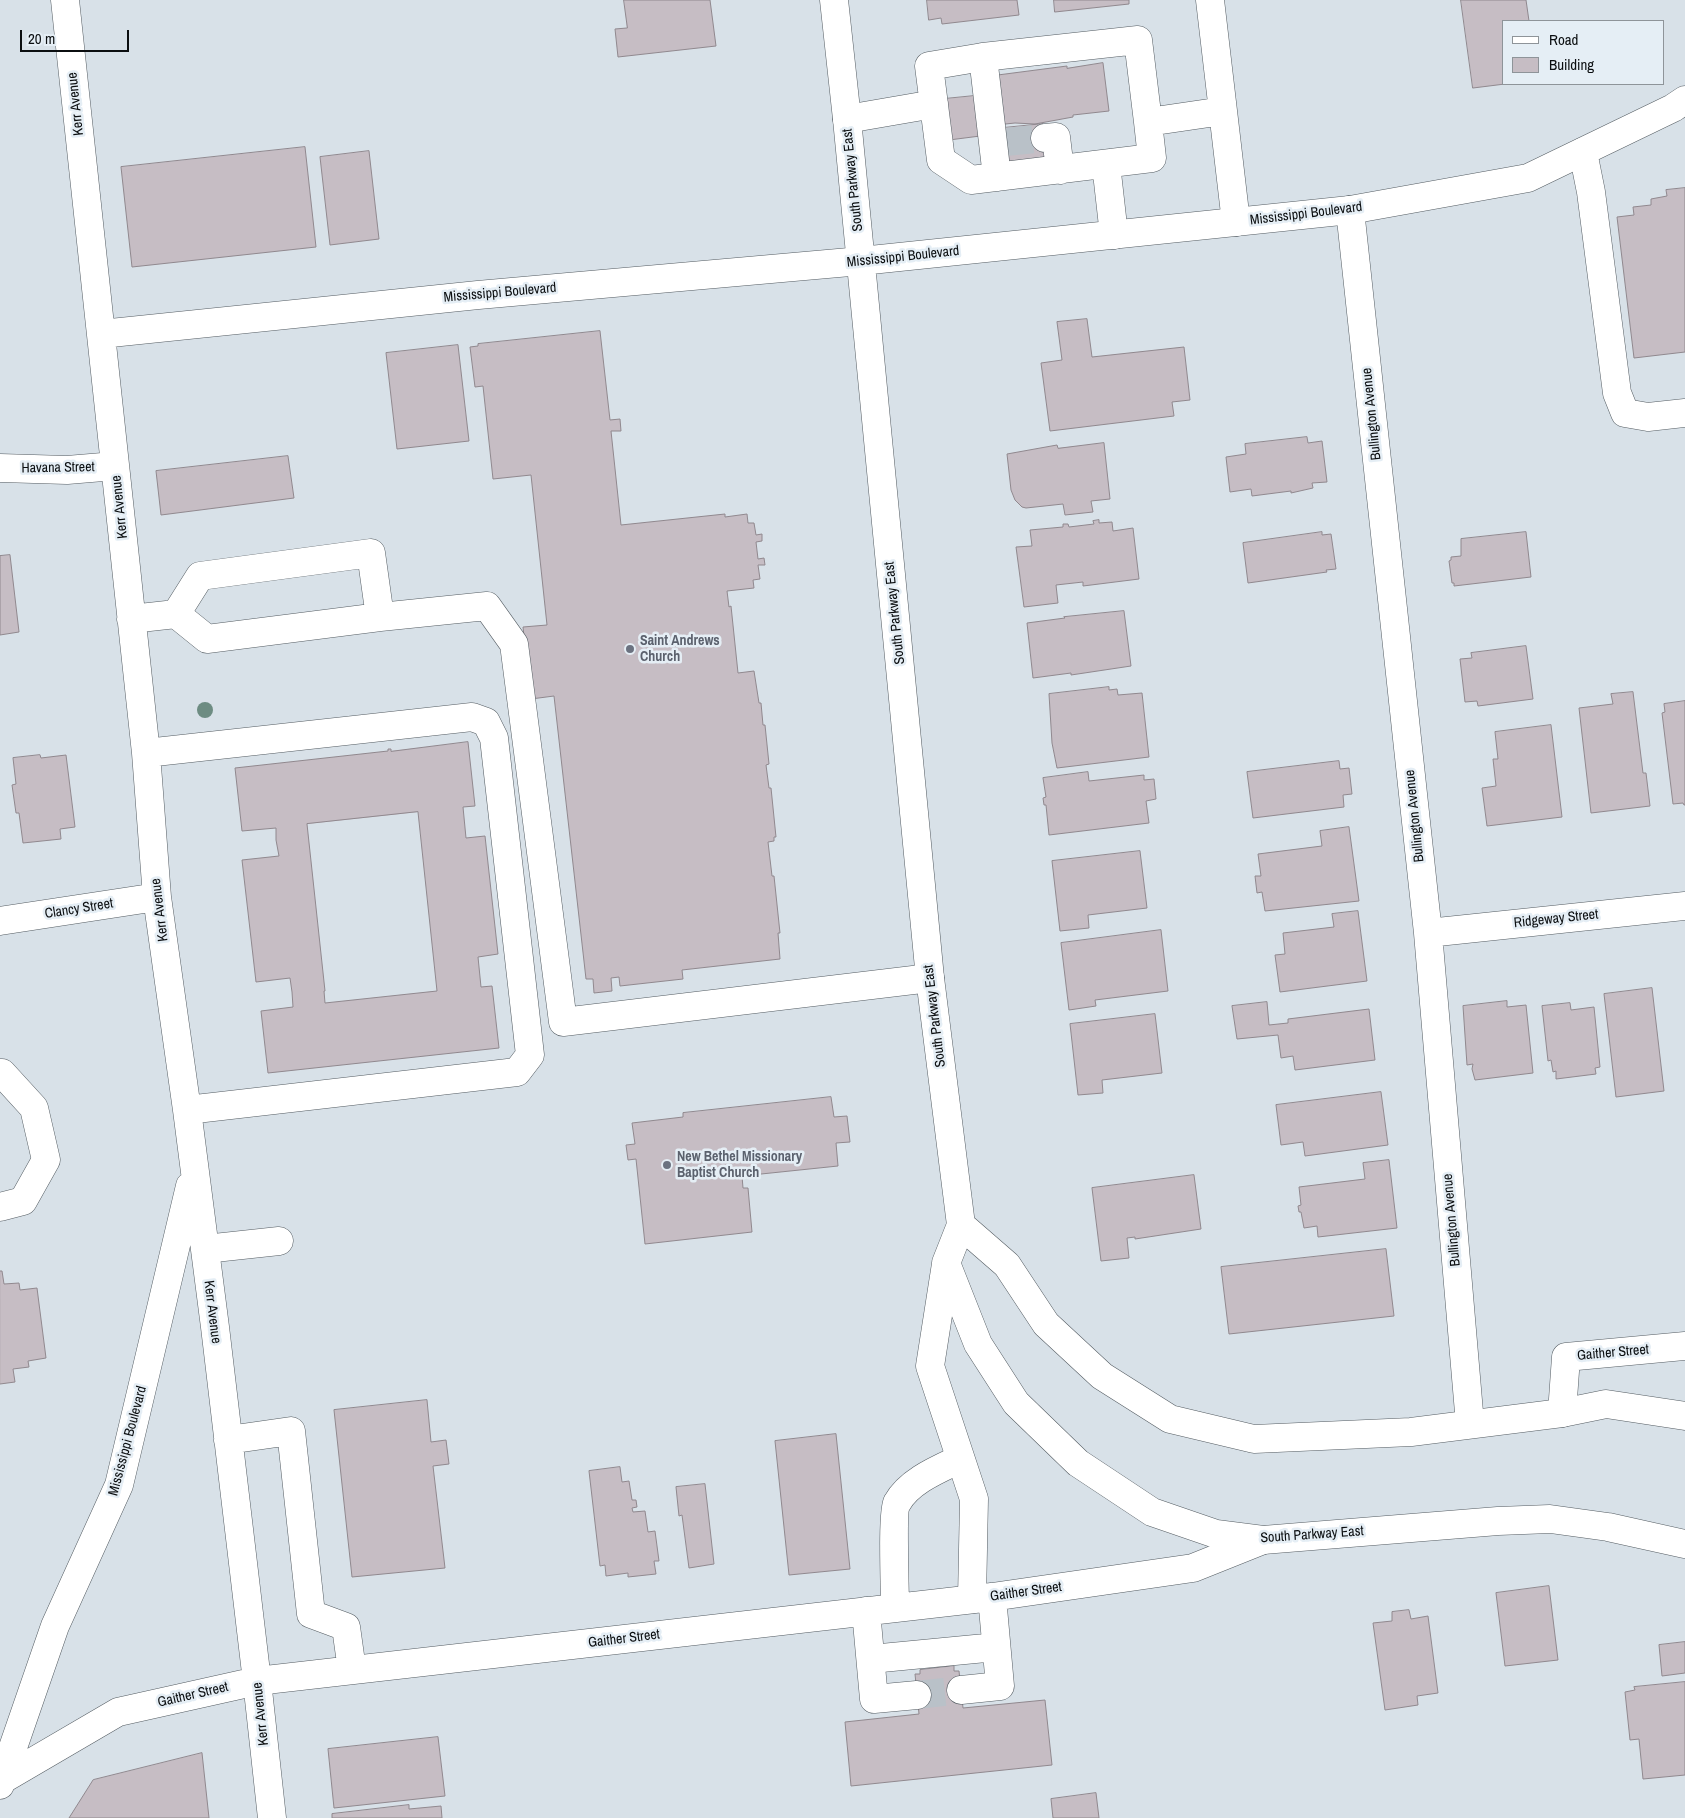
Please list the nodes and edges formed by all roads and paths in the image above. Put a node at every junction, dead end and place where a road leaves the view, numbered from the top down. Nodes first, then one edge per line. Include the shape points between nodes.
1 (65, 0) edge
2 (834, 0) edge
3 (1210, 0) edge
4 (983, 58) junction
5 (1685, 100) edge
6 (934, 104) junction
7 (1222, 111) junction
8 (847, 119) junction
9 (1148, 122) junction
10 (1045, 138) dead end
11 (1583, 152) junction
12 (1106, 164) junction
13 (1060, 170) junction
14 (997, 177) junction
15 (1350, 210) junction
16 (1236, 222) junction
17 (1114, 235) junction
18 (861, 261) junction
19 (101, 334) junction
20 (1685, 413) edge
21 (115, 466) junction
22 (0, 468) edge
23 (176, 614) junction
24 (380, 617) junction
25 (131, 619) junction
26 (146, 753) junction
27 (157, 897) junction
28 (1685, 906) edge
29 (0, 921) edge
30 (1428, 933) junction
31 (930, 978) junction
32 (0, 1073) edge
33 (187, 1110) junction
34 (194, 1170) junction
35 (0, 1206) edge
36 (961, 1225) junction
37 (279, 1241) dead end
38 (205, 1249) junction
39 (946, 1262) junction
40 (1685, 1346) edge
41 (1562, 1413) junction
42 (1685, 1416) edge
43 (1470, 1424) junction
44 (228, 1440) junction
45 (960, 1459) junction
46 (1263, 1540) junction
47 (1685, 1544) edge
48 (982, 1598) junction
49 (894, 1608) junction
50 (866, 1611) junction
51 (996, 1647) junction
52 (871, 1659) junction
53 (352, 1670) junction
54 (258, 1680) junction
55 (961, 1690) tunnel mouth
56 (917, 1695) tunnel mouth
57 (1, 1782) edge
58 (272, 1818) edge

1 - 19 street, Kerr Avenue
2 - 8 street, South Parkway East
3 - 7 street
4 - 6 street via 929,66
4 - 9 street via 1138,40
4 - 14 street via 999,143
5 - 11 street, Mississippi Boulevard
6 - 8 street
6 - 14 street via 941,160 971,180
7 - 9 street
7 - 16 street
8 - 18 street, South Parkway East
9 - 12 street via 1152,158
10 - 13 street via 1056,137
11 - 15 street, Mississippi Boulevard via 1528,178
11 - 20 street via 1617,393 1625,414 1648,417
12 - 13 street
12 - 17 street
13 - 14 street
15 - 16 street, Mississippi Boulevard
15 - 30 street, Bullington Avenue
16 - 17 street, Mississippi Boulevard
17 - 18 street, Mississippi Boulevard
18 - 19 street, Mississippi Boulevard via 478,295
18 - 31 street, South Parkway East
19 - 21 street, Kerr Avenue
21 - 22 street, Havana Street via 67,470
21 - 25 street, Kerr Avenue
23 - 24 street via 208,639
23 - 24 street via 200,576 371,553
23 - 25 street
24 - 31 street via 487,606 514,644 562,1022
25 - 26 street, Kerr Avenue
26 - 27 street, Kerr Avenue
26 - 33 street via 472,717 486,722 494,738 530,1056 517,1072
27 - 29 street, Clancy Street
27 - 33 street, Kerr Avenue
28 - 30 street, Ridgeway Street
30 - 43 street, Bullington Avenue
31 - 36 street, South Parkway East
32 - 35 street via 34,1108 46,1160 23,1201
33 - 34 street, Kerr Avenue
34 - 38 street, Kerr Avenue
34 - 57 street, Mississippi Boulevard via 119,1485 55,1626
36 - 39 street, South Parkway East
36 - 43 street via 1007,1265 1046,1324 1102,1376 1170,1419 1254,1439 1410,1432
37 - 38 street
38 - 44 street, Kerr Avenue
39 - 45 street, South Parkway East via 930,1366
39 - 46 street, South Parkway East via 978,1344 1016,1403 1078,1463 1152,1512 1216,1534
40 - 41 street, Gaither Street via 1566,1357
41 - 42 street via 1606,1404
41 - 43 street
44 - 53 street via 292,1431 311,1614 346,1627
44 - 54 street, Kerr Avenue
45 - 48 street, South Parkway East via 974,1499
45 - 49 street via 909,1488 896,1504
46 - 47 street, South Parkway East via 1488,1521 1550,1519 1616,1528
46 - 48 street, Gaither Street via 1193,1568
48 - 49 street, Gaither Street
48 - 51 street, South Parkway East
49 - 50 street, Gaither Street
50 - 52 street
50 - 53 street, Gaither Street
51 - 52 street
51 - 55 street, South Parkway East via 1000,1686
52 - 56 street via 874,1700
53 - 54 street, Gaither Street
54 - 57 street, Gaither Street via 118,1712
54 - 58 street, Kerr Avenue

